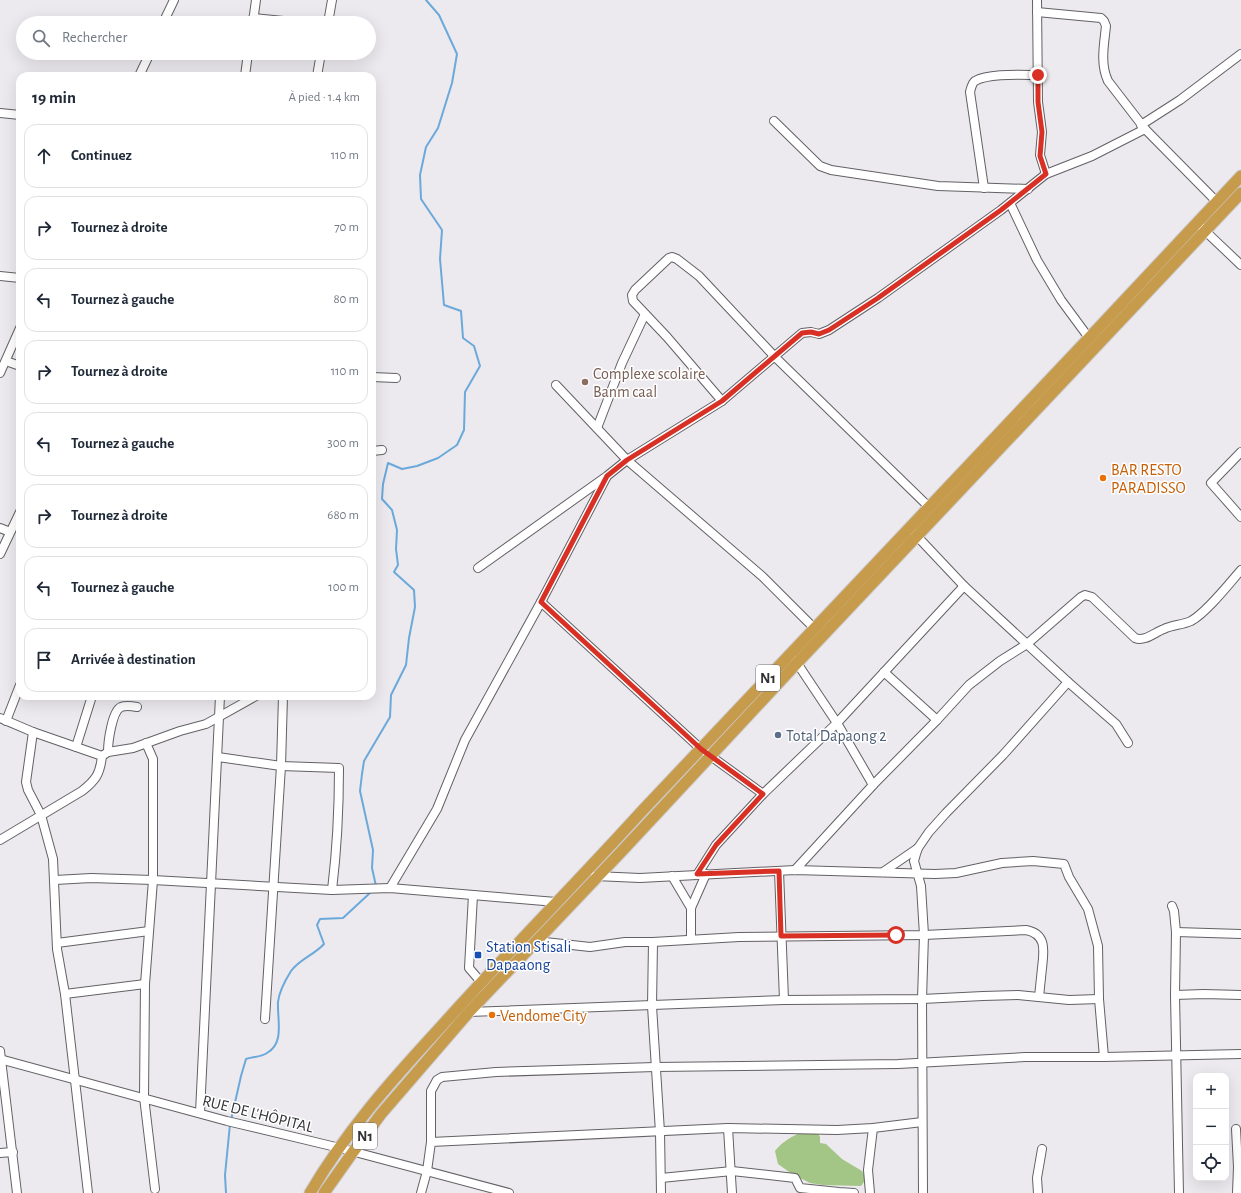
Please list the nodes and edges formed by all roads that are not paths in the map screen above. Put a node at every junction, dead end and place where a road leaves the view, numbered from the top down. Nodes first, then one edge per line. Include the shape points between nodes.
1 (174, 0) edge
2 (256, 0) edge
3 (332, 0) edge
4 (1037, 0) edge
5 (1037, 12) junction
6 (166, 16) edge
7 (254, 16) edge
8 (329, 16) edge
9 (1241, 54) edge
10 (147, 60) edge
11 (247, 60) edge
12 (320, 60) edge
13 (141, 72) edge
14 (246, 72) edge
15 (318, 72) edge
16 (1038, 75) junction
17 (0, 113) edge
18 (16, 115) edge
19 (774, 121) dead end
20 (1143, 127) junction
21 (1046, 174) junction
22 (1241, 176) edge
23 (984, 188) junction
24 (1028, 189) junction
25 (1241, 193) edge
26 (1217, 202) junction
27 (1010, 203) junction
28 (1201, 228) junction
29 (1241, 265) edge
30 (0, 276) edge
31 (16, 278) edge
32 (645, 314) junction
33 (16, 337) edge
34 (1090, 338) junction
35 (775, 358) junction
36 (6, 361) junction
37 (16, 365) edge
38 (0, 373) edge
39 (376, 377) edge
40 (396, 378) dead end
41 (556, 384) dead end
42 (722, 401) junction
43 (597, 428) junction
44 (382, 450) dead end
45 (376, 451) edge
46 (1241, 452) edge
47 (627, 460) junction
48 (607, 476) junction
49 (929, 506) junction
50 (1241, 517) edge
51 (16, 520) edge
52 (910, 527) junction
53 (0, 528) edge
54 (10, 532) junction
55 (917, 536) junction
56 (0, 554) edge
57 (478, 568) dead end
58 (1241, 570) edge
59 (964, 586) junction
60 (541, 602) junction
61 (815, 629) junction
62 (1027, 644) junction
63 (793, 659) junction
64 (884, 672) junction
65 (1068, 682) junction
66 (16, 694) edge
67 (91, 700) edge
68 (220, 700) edge
69 (249, 700) edge
70 (283, 700) edge
71 (137, 708) dead end
72 (219, 718) junction
73 (3, 719) edge
74 (937, 720) junction
75 (837, 723) junction
76 (33, 732) junction
77 (146, 743) junction
78 (1128, 743) dead end
79 (76, 747) junction
80 (701, 749) junction
81 (105, 754) junction
82 (710, 756) junction
83 (218, 757) junction
84 (281, 766) junction
85 (873, 784) junction
86 (763, 794) junction
87 (41, 816) junction
88 (0, 840) edge
89 (918, 848) junction
90 (795, 870) junction
91 (779, 871) junction
92 (883, 872) junction
93 (592, 874) junction
94 (697, 874) junction
95 (706, 874) junction
96 (918, 874) junction
97 (672, 876) junction
98 (55, 880) junction
99 (153, 880) junction
100 (212, 883) junction
101 (274, 886) junction
102 (390, 888) junction
103 (332, 890) junction
104 (472, 895) junction
105 (556, 902) junction
106 (1172, 906) dead end
107 (691, 908) junction
108 (149, 931) junction
109 (1176, 932) junction
110 (1241, 934) edge
111 (924, 935) junction
112 (781, 936) junction
113 (691, 939) junction
114 (536, 941) junction
115 (653, 942) junction
116 (57, 943) junction
117 (481, 982) junction
118 (145, 984) junction
119 (65, 994) junction
120 (1175, 995) junction
121 (1241, 995) edge
122 (1039, 997) junction
123 (922, 999) junction
124 (1099, 999) junction
125 (784, 1000) junction
126 (652, 1006) junction
127 (469, 1012) junction
128 (265, 1019) dead end
129 (1176, 1054) junction
130 (1241, 1054) edge
131 (0, 1056) edge
132 (1104, 1057) junction
133 (922, 1063) junction
134 (655, 1067) junction
135 (74, 1078) junction
136 (144, 1098) junction
137 (200, 1113) junction
138 (922, 1122) junction
139 (728, 1128) junction
140 (873, 1128) junction
141 (1236, 1129) dead end
142 (660, 1132) junction
143 (431, 1142) junction
144 (340, 1148) junction
145 (1042, 1149) dead end
146 (13, 1152) junction
147 (353, 1152) junction
148 (0, 1153) edge
149 (427, 1171) junction
150 (732, 1171) junction
151 (661, 1178) junction
152 (155, 1189) dead end
153 (800, 1190) edge
154 (17, 1193) edge
155 (88, 1193) edge
156 (310, 1193) edge
157 (324, 1193) edge
158 (421, 1193) edge
159 (509, 1193) edge
160 (661, 1193) edge
161 (732, 1193) edge
162 (854, 1193) edge
163 (870, 1193) edge
164 (923, 1193) edge
165 (1038, 1193) edge
166 (1179, 1193) edge
167 (1236, 1193) edge

1 - 6 street
2 - 7 street
3 - 8 street
4 - 5 street
5 - 16 street
5 - 20 street via 1101,18 1104,21 1104,72
9 - 20 street
10 - 13 street
11 - 14 street
12 - 15 street
16 - 21 street via 1042,132 1040,156
16 - 23 street via 992,76 975,81 972,85 970,92
17 - 18 street
19 - 23 street via 820,166 831,170 938,186
20 - 21 street via 1092,156
20 - 26 street
21 - 24 street
22 - 26 highway, N1
23 - 24 street
24 - 27 street
25 - 28 highway, N1
26 - 28 highway, N1
27 - 34 street via 1037,260 1061,300
27 - 35 street via 873,302 829,330 819,334 802,333
28 - 29 street
28 - 34 highway, N1
28 - 55 highway, N1
30 - 31 street
32 - 35 street via 633,301 632,295 672,257 699,276
32 - 42 street
32 - 43 street via 622,362
33 - 36 street
34 - 49 highway, N1
35 - 42 street
35 - 49 street
36 - 37 street
36 - 38 street
39 - 40 street
41 - 43 street
42 - 47 street
43 - 47 street
44 - 45 street
46 - 50 street via 1211,483
47 - 48 street
47 - 61 street via 763,577
48 - 57 street
48 - 60 street
49 - 52 highway, N1
51 - 54 street
52 - 55 street
52 - 61 highway, N1
53 - 54 street
54 - 56 street
55 - 59 street
55 - 63 highway, N1
58 - 62 street via 1196,618 1165,628 1142,640 1135,638 1092,597 1085,595
59 - 62 street
59 - 64 street
60 - 80 street
60 - 102 street via 465,740 437,809
61 - 63 highway, N1
62 - 65 street
62 - 74 street via 969,685
63 - 75 street
63 - 80 highway, N1
63 - 82 highway, N1
64 - 74 street
64 - 75 street
65 - 78 street via 1116,724
65 - 89 street via 946,813
66 - 73 street
67 - 79 street
68 - 72 street
69 - 72 street
70 - 84 street
71 - 81 street via 122,706 117,710
72 - 77 street via 196,728
72 - 83 street
73 - 76 street
74 - 85 street
75 - 85 street
75 - 86 street
76 - 79 street
76 - 87 street via 26,782
77 - 81 street
77 - 99 street via 153,765
79 - 81 street
80 - 82 street
80 - 93 highway, N1
81 - 87 street via 101,769 92,783
82 - 86 street
82 - 93 highway, N1
83 - 84 street
83 - 100 street
84 - 101 street
84 - 103 street via 339,768 337,845
85 - 90 street
86 - 94 street via 716,845
87 - 88 street
87 - 98 street via 53,859
89 - 92 street
89 - 96 street via 914,861
90 - 91 street
90 - 92 street
91 - 95 street
91 - 112 street
92 - 96 street
93 - 97 street via 640,878
93 - 105 highway, N1
93 - 114 highway, N1
94 - 95 street
94 - 97 street
95 - 107 street
96 - 111 street
96 - 124 street via 956,873 1002,863 1045,861 1064,864 1092,921 1098,946
97 - 107 street
98 - 99 street
98 - 116 street
99 - 100 street
99 - 108 street
100 - 101 street
100 - 137 street
101 - 103 street
101 - 128 street
102 - 103 street
102 - 104 street
104 - 105 street
104 - 117 street via 469,968
105 - 117 highway, N1
106 - 109 street
107 - 113 street
108 - 116 street
108 - 118 street
109 - 110 street
109 - 120 street
111 - 112 street
111 - 122 street via 1026,930 1035,932 1043,943 1044,952
111 - 123 street
112 - 113 street
112 - 125 street
113 - 115 street
114 - 115 street via 583,947
114 - 127 highway, N1
115 - 126 street
116 - 119 street
117 - 144 highway, N1 via 398,1074 356,1124
118 - 119 street
118 - 136 street
119 - 135 street
120 - 121 street
120 - 129 street
122 - 123 street via 1018,995
122 - 124 street
123 - 125 street
123 - 133 street
124 - 132 street
125 - 126 street
126 - 127 street
126 - 134 street
127 - 147 highway, N1 via 409,1080
129 - 130 street
129 - 132 street
129 - 166 street
131 - 135 street, RUE DE L'HÔPITAL
131 - 146 street
132 - 133 street via 1025,1057
133 - 134 street
133 - 138 street
134 - 142 street
134 - 143 street via 496,1072 442,1077 437,1080 431,1091
135 - 136 street, RUE DE L'HÔPITAL
135 - 155 street
136 - 137 street, RUE DE L'HÔPITAL
136 - 152 street
137 - 144 street, RUE DE L'HÔPITAL
138 - 140 street
138 - 164 street
139 - 140 street
139 - 142 street
139 - 150 street
140 - 163 street via 868,1170
141 - 167 street
142 - 143 street
142 - 151 street
143 - 149 street
144 - 147 street, RUE DE L'HÔPITAL
144 - 156 highway, N1
145 - 165 street via 1037,1178
146 - 148 street
146 - 154 street
147 - 149 street, RUE DE L'HÔPITAL
147 - 157 highway, N1
149 - 158 street
149 - 159 street, RUE DE L'HÔPITAL
150 - 151 street
150 - 153 street via 795,1178
150 - 161 street
151 - 160 street
153 - 162 street

